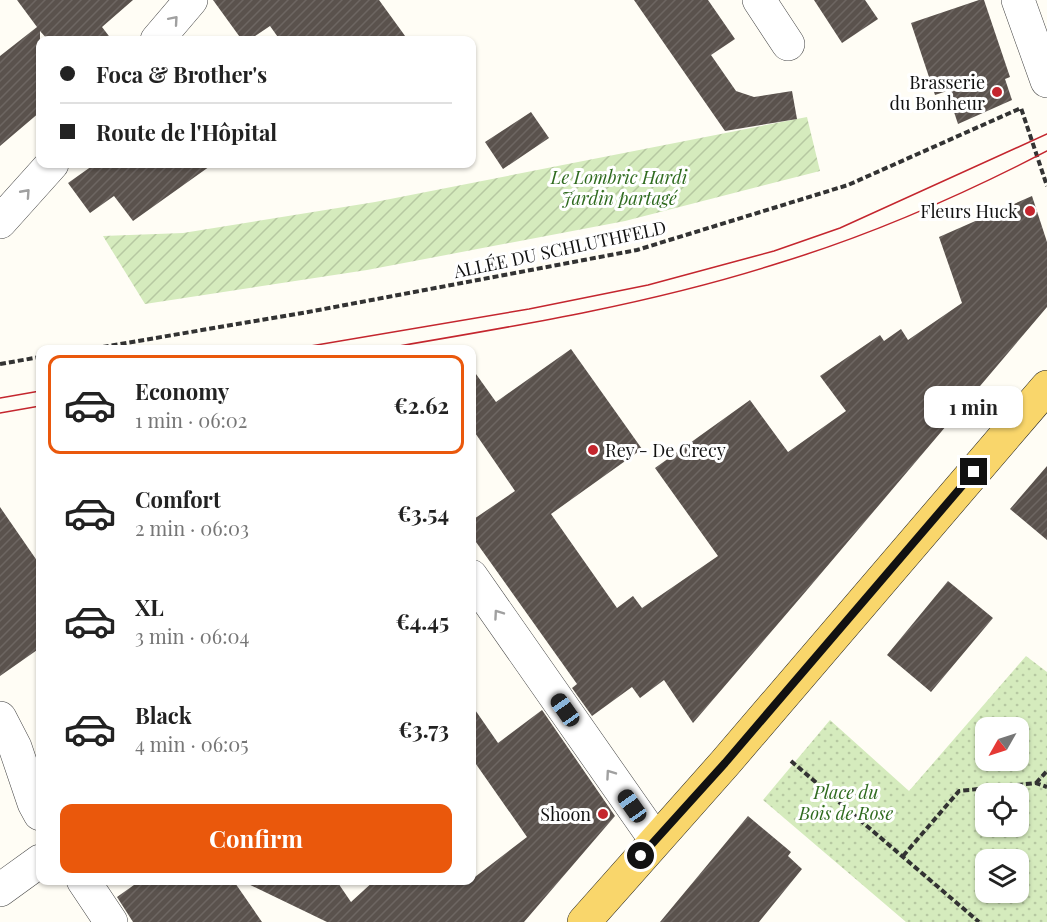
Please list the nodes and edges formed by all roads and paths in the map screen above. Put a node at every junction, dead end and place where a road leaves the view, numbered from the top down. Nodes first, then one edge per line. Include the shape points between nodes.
1 (191, 0) edge
2 (759, 0) edge
3 (1018, 0) edge
4 (160, 36) edge
5 (788, 44) dead end
6 (1047, 81) edge
7 (47, 168) edge
8 (1047, 186) edge
9 (0, 222) edge
10 (115, 345) edge
11 (36, 358) edge
12 (0, 364) edge
13 (1047, 387) edge
14 (476, 583) edge
15 (0, 718) edge
16 (791, 761) dead end
17 (1047, 771) edge
18 (1036, 783) junction
19 (1047, 787) edge
20 (36, 790) edge
21 (655, 839) junction
22 (903, 856) junction
23 (36, 864) edge
24 (86, 885) edge
25 (0, 890) edge
26 (111, 922) edge
27 (584, 922) edge
28 (979, 922) edge

4 -> 1 street
2 - 5 street
3 - 6 street
9 -> 7 street
8 - 10 path, ALLÉE DU SCHLUTHFELD via 1021,108 848,185 637,250
11 - 12 path
13 - 21 main road via 725,763
21 -> 14 street
15 - 20 street
16 - 22 path
17 - 18 path
18 - 19 path
18 - 22 path via 959,791
21 - 27 main road
22 - 28 path
23 - 25 street
24 - 26 street

